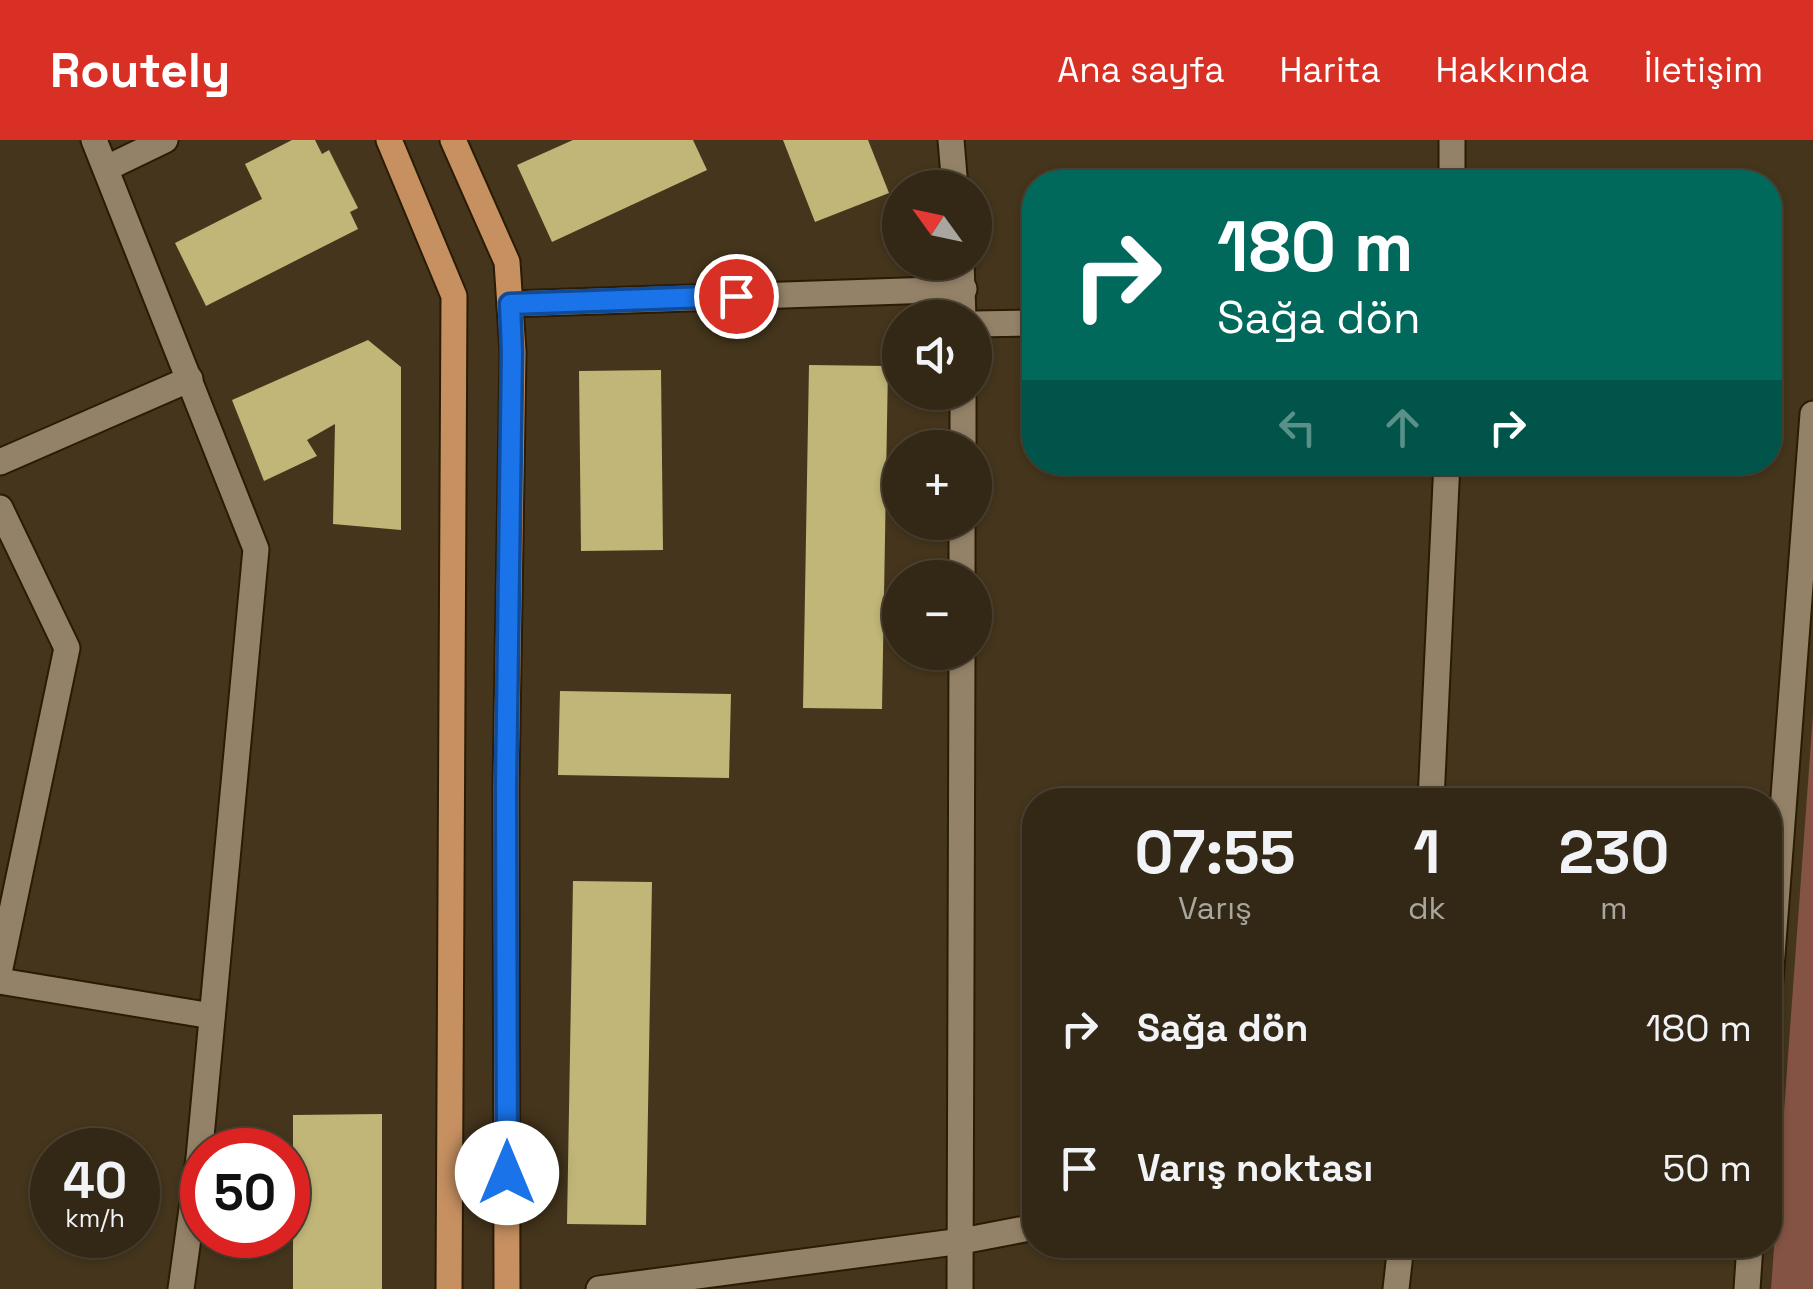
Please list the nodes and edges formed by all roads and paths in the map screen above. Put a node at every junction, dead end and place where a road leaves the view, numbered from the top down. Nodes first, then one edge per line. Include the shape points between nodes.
1 (94, 140) edge
2 (165, 140) edge
3 (389, 140) edge
4 (454, 140) edge
5 (951, 140) edge
6 (1452, 140) edge
7 (107, 168) junction
8 (954, 170) edge
9 (1452, 170) edge
10 (897, 280) edge
11 (510, 304) junction
12 (1022, 323) edge
13 (992, 324) edge
14 (190, 379) junction
15 (1813, 414) edge
16 (0, 462) edge
17 (1446, 475) edge
18 (0, 508) edge
19 (962, 670) edge
20 (1432, 788) edge
21 (1782, 801) edge
22 (7, 895) edge
23 (0, 968) edge
24 (0, 981) edge
25 (212, 1016) junction
26 (1022, 1230) edge
27 (962, 1240) junction
28 (1399, 1258) edge
29 (1749, 1258) edge
30 (181, 1289) edge
31 (450, 1289) edge
32 (507, 1289) edge
33 (598, 1289) edge
34 (960, 1289) edge
35 (1396, 1289) edge
36 (1747, 1289) edge

1 - 7 street
2 - 7 street
3 - 31 main road via 454,296
4 - 11 main road via 507,262
5 - 8 street
6 - 9 street
7 - 14 street
10 - 11 street
11 - 32 main road
12 - 13 street
14 - 16 street
14 - 25 street via 256,549
15 - 21 street
17 - 20 street
18 - 22 street via 66,648
19 - 27 street
22 - 23 street
24 - 25 street
25 - 30 street
26 - 27 street
27 - 33 street
27 - 34 street
28 - 35 street
29 - 36 street

